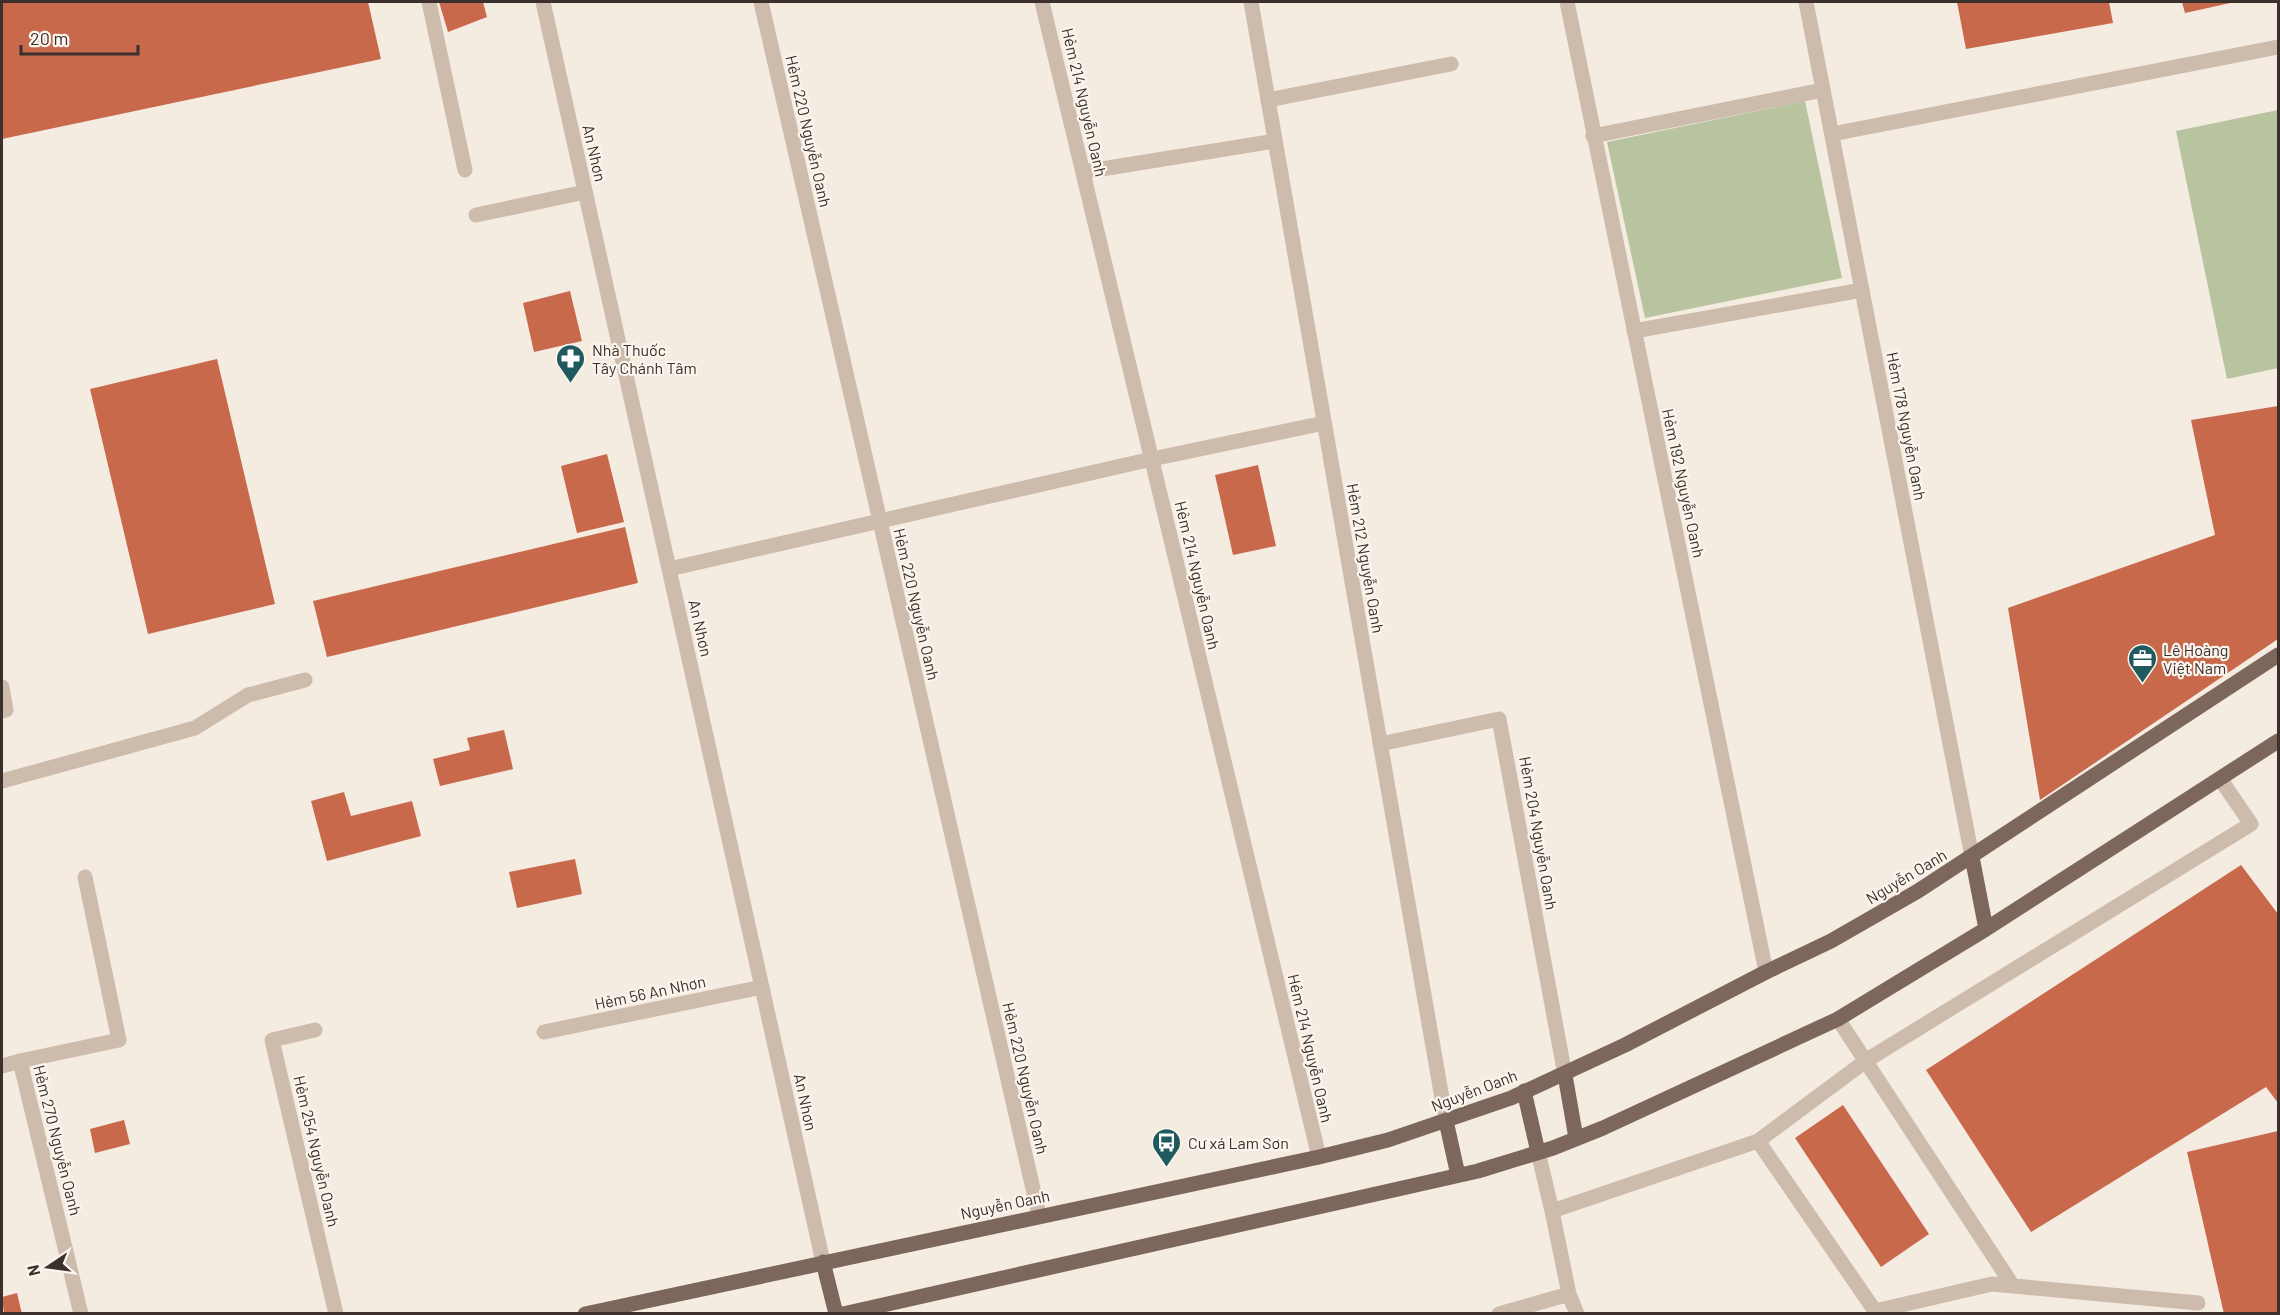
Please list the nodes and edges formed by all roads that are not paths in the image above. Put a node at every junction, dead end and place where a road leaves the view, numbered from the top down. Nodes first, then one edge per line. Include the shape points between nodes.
1 (429, 2) edge
2 (543, 2) edge
3 (761, 2) edge
4 (1042, 2) edge
5 (1251, 2) edge
6 (1567, 2) edge
7 (1806, 2) edge
8 (2278, 47) edge
9 (1451, 64) dead end
10 (1823, 90) junction
11 (1268, 100) junction
12 (1832, 134) junction
13 (1593, 135) junction
14 (1275, 141) junction
15 (465, 170) dead end
16 (1083, 172) junction
17 (585, 192) junction
18 (476, 215) dead end
19 (1862, 290) junction
20 (1634, 331) junction
21 (1324, 423) junction
22 (1152, 459) junction
23 (880, 520) junction
24 (669, 569) junction
25 (2278, 655) edge
26 (305, 680) dead end
27 (2, 687) edge
28 (2, 711) edge
29 (2278, 741) edge
30 (1380, 744) junction
31 (2221, 780) junction
32 (2, 781) edge
33 (1972, 856) junction
34 (85, 877) dead end
35 (1986, 929) junction
36 (1766, 972) junction
37 (762, 987) junction
38 (1838, 1019) junction
39 (315, 1030) dead end
40 (544, 1032) dead end
41 (1867, 1060) junction
42 (20, 1061) junction
43 (2, 1066) edge
44 (1565, 1074) junction
45 (1524, 1091) junction
46 (1446, 1121) junction
47 (1576, 1138) junction
48 (1758, 1141) junction
49 (1538, 1152) junction
50 (1319, 1157) junction
51 (1458, 1175) junction
52 (1552, 1211) junction
53 (1039, 1215) junction
54 (823, 1262) junction
55 (2013, 1286) junction
56 (1569, 1294) junction
57 (2198, 1303) dead end
58 (81, 1314) edge
59 (336, 1314) edge
60 (585, 1314) edge
61 (836, 1314) edge
62 (843, 1314) edge
63 (1499, 1314) edge
64 (1577, 1314) edge

1 - 15 street
2 - 17 street, An Nhơn
3 - 23 street, Hẻm 220 Nguyễn Oanh
4 - 16 street, Hẻm 214 Nguyễn Oanh
5 - 11 street, Hẻm 212 Nguyễn Oanh
6 - 13 street, Hẻm 192 Nguyễn Oanh
7 - 10 street, Hẻm 178 Nguyễn Oanh
8 - 12 street
9 - 11 street
10 - 12 street, Hẻm 178 Nguyễn Oanh
10 - 13 street
11 - 14 street, Hẻm 212 Nguyễn Oanh
12 - 19 street, Hẻm 178 Nguyễn Oanh
13 - 20 street, Hẻm 192 Nguyễn Oanh
14 - 16 street
14 - 21 street, Hẻm 212 Nguyễn Oanh
16 - 22 street, Hẻm 214 Nguyễn Oanh
17 - 18 street
17 - 24 street, An Nhơn
19 - 20 street
19 - 33 street, Hẻm 178 Nguyễn Oanh
20 - 36 street, Hẻm 192 Nguyễn Oanh
21 - 22 street
21 - 30 street, Hẻm 212 Nguyễn Oanh
22 - 23 street
22 - 50 street, Hẻm 214 Nguyễn Oanh
23 - 24 street
23 - 53 street, Hẻm 220 Nguyễn Oanh
24 - 37 street, An Nhơn
25 - 33 main road, Nguyễn Oanh
26 - 32 street via 248,695 195,728
27 - 28 street via 6,710
29 - 31 main road
30 - 44 street, Hẻm 204 Nguyễn Oanh via 1499,719
30 - 46 street, Hẻm 212 Nguyễn Oanh
31 - 35 main road
31 - 41 street via 2251,824
33 - 35 main road
33 - 36 main road, Nguyễn Oanh via 1831,942
34 - 42 street, Hẻm 270 Nguyễn Oanh via 120,1040
35 - 38 main road
36 - 44 main road, Nguyễn Oanh
37 - 40 street, Hẻm 56 An Nhơn
37 - 54 street, An Nhơn
38 - 41 street
38 - 47 main road
39 - 59 street, Hẻm 254 Nguyễn Oanh via 272,1040
41 - 48 street
41 - 55 street
42 - 43 street
42 - 58 street, Hẻm 270 Nguyễn Oanh
44 - 45 main road, Nguyễn Oanh
44 - 47 main road
45 - 46 main road, Nguyễn Oanh
45 - 49 main road
46 - 50 main road, Nguyễn Oanh
46 - 51 main road
47 - 49 main road
48 - 52 street
48 - 55 street via 1875,1311 1992,1284
49 - 51 main road
49 - 52 street
50 - 53 main road, Nguyễn Oanh
51 - 62 main road
52 - 56 street
53 - 54 main road, Nguyễn Oanh
54 - 60 main road, Nguyễn Oanh
54 - 61 main road
55 - 57 street
56 - 63 street
56 - 64 street

